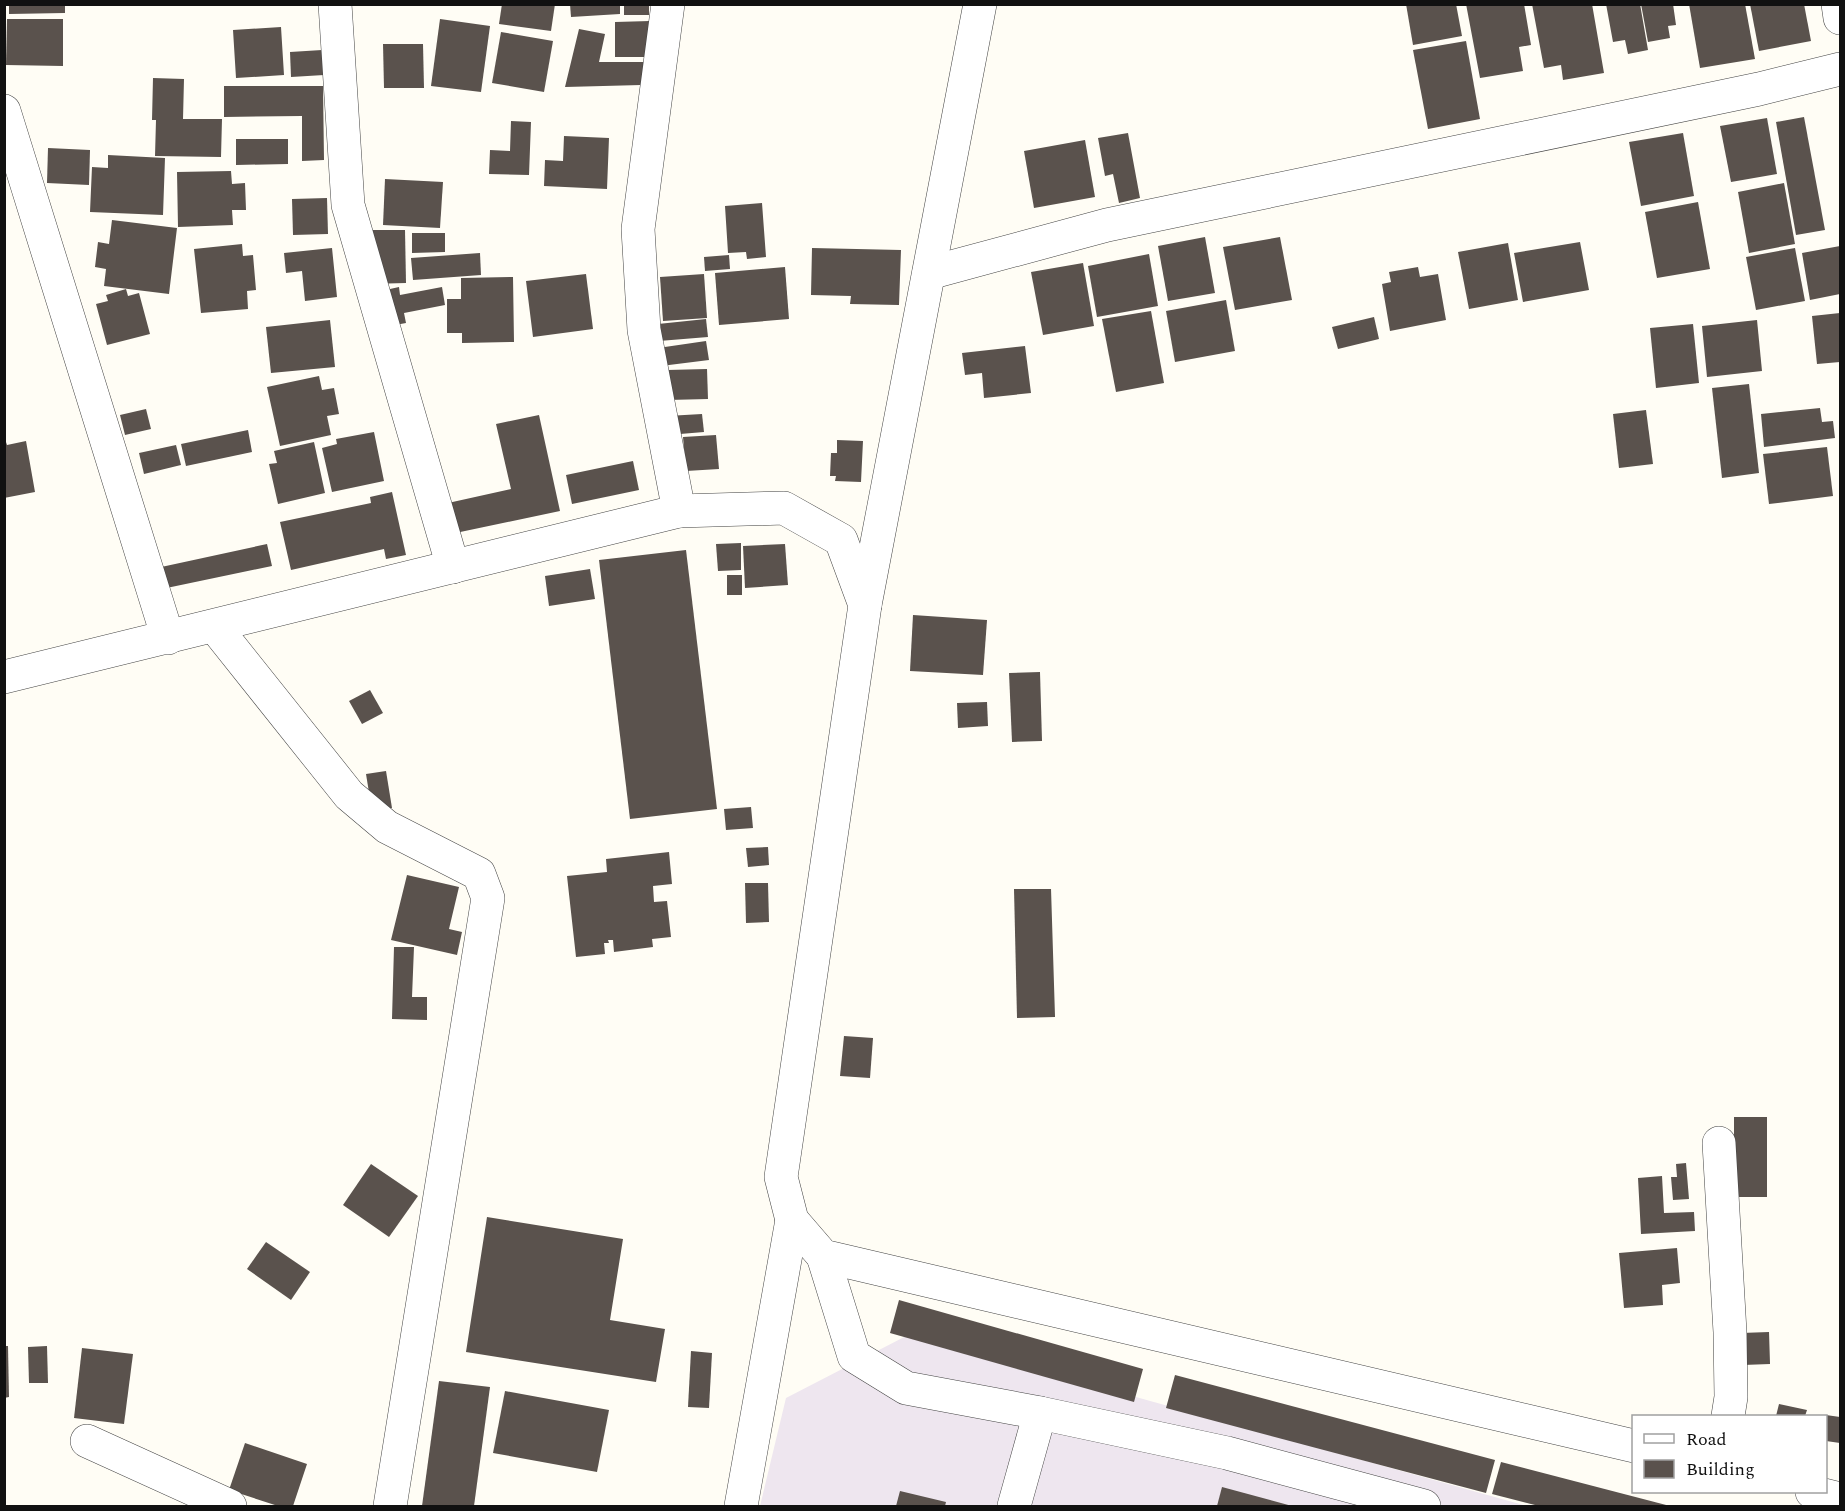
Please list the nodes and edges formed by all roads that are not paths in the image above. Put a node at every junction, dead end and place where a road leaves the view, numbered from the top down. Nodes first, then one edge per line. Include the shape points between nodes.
1 (335, 4) edge
2 (668, 4) edge
3 (980, 4) edge
4 (1838, 4) edge
5 (1840, 18) edge
6 (1840, 69) edge
7 (4, 111) edge
8 (929, 273) junction
9 (679, 511) junction
10 (453, 567) junction
11 (865, 605) junction
12 (215, 627) junction
13 (168, 638) junction
14 (4, 677) edge
15 (1719, 1143) dead end
16 (792, 1220) junction
17 (823, 1256) junction
18 (1040, 1413) junction
19 (1728, 1415) edge
20 (87, 1441) dead end
21 (1632, 1446) edge
22 (1819, 1493) edge
23 (1840, 1499) edge
24 (230, 1506) edge
25 (390, 1506) edge
26 (741, 1506) edge
27 (1014, 1506) edge
28 (1424, 1506) edge

1 - 10 street via 348,205
2 - 9 street via 638,229 644,330
3 - 8 street
4 - 5 street
6 - 8 street via 1107,225
7 - 13 street
8 - 11 street
9 - 10 street
9 - 11 street via 784,508 841,540
10 - 12 street
11 - 16 street via 781,1177
12 - 13 street
12 - 25 street via 349,795 387,827 479,874 488,898
13 - 14 street
15 - 19 street via 1730,1332
16 - 17 street
16 - 26 street
17 - 18 street via 854,1356 906,1388
17 - 21 street
18 - 27 street
18 - 28 street via 1227,1453
20 - 24 street
22 - 23 street

